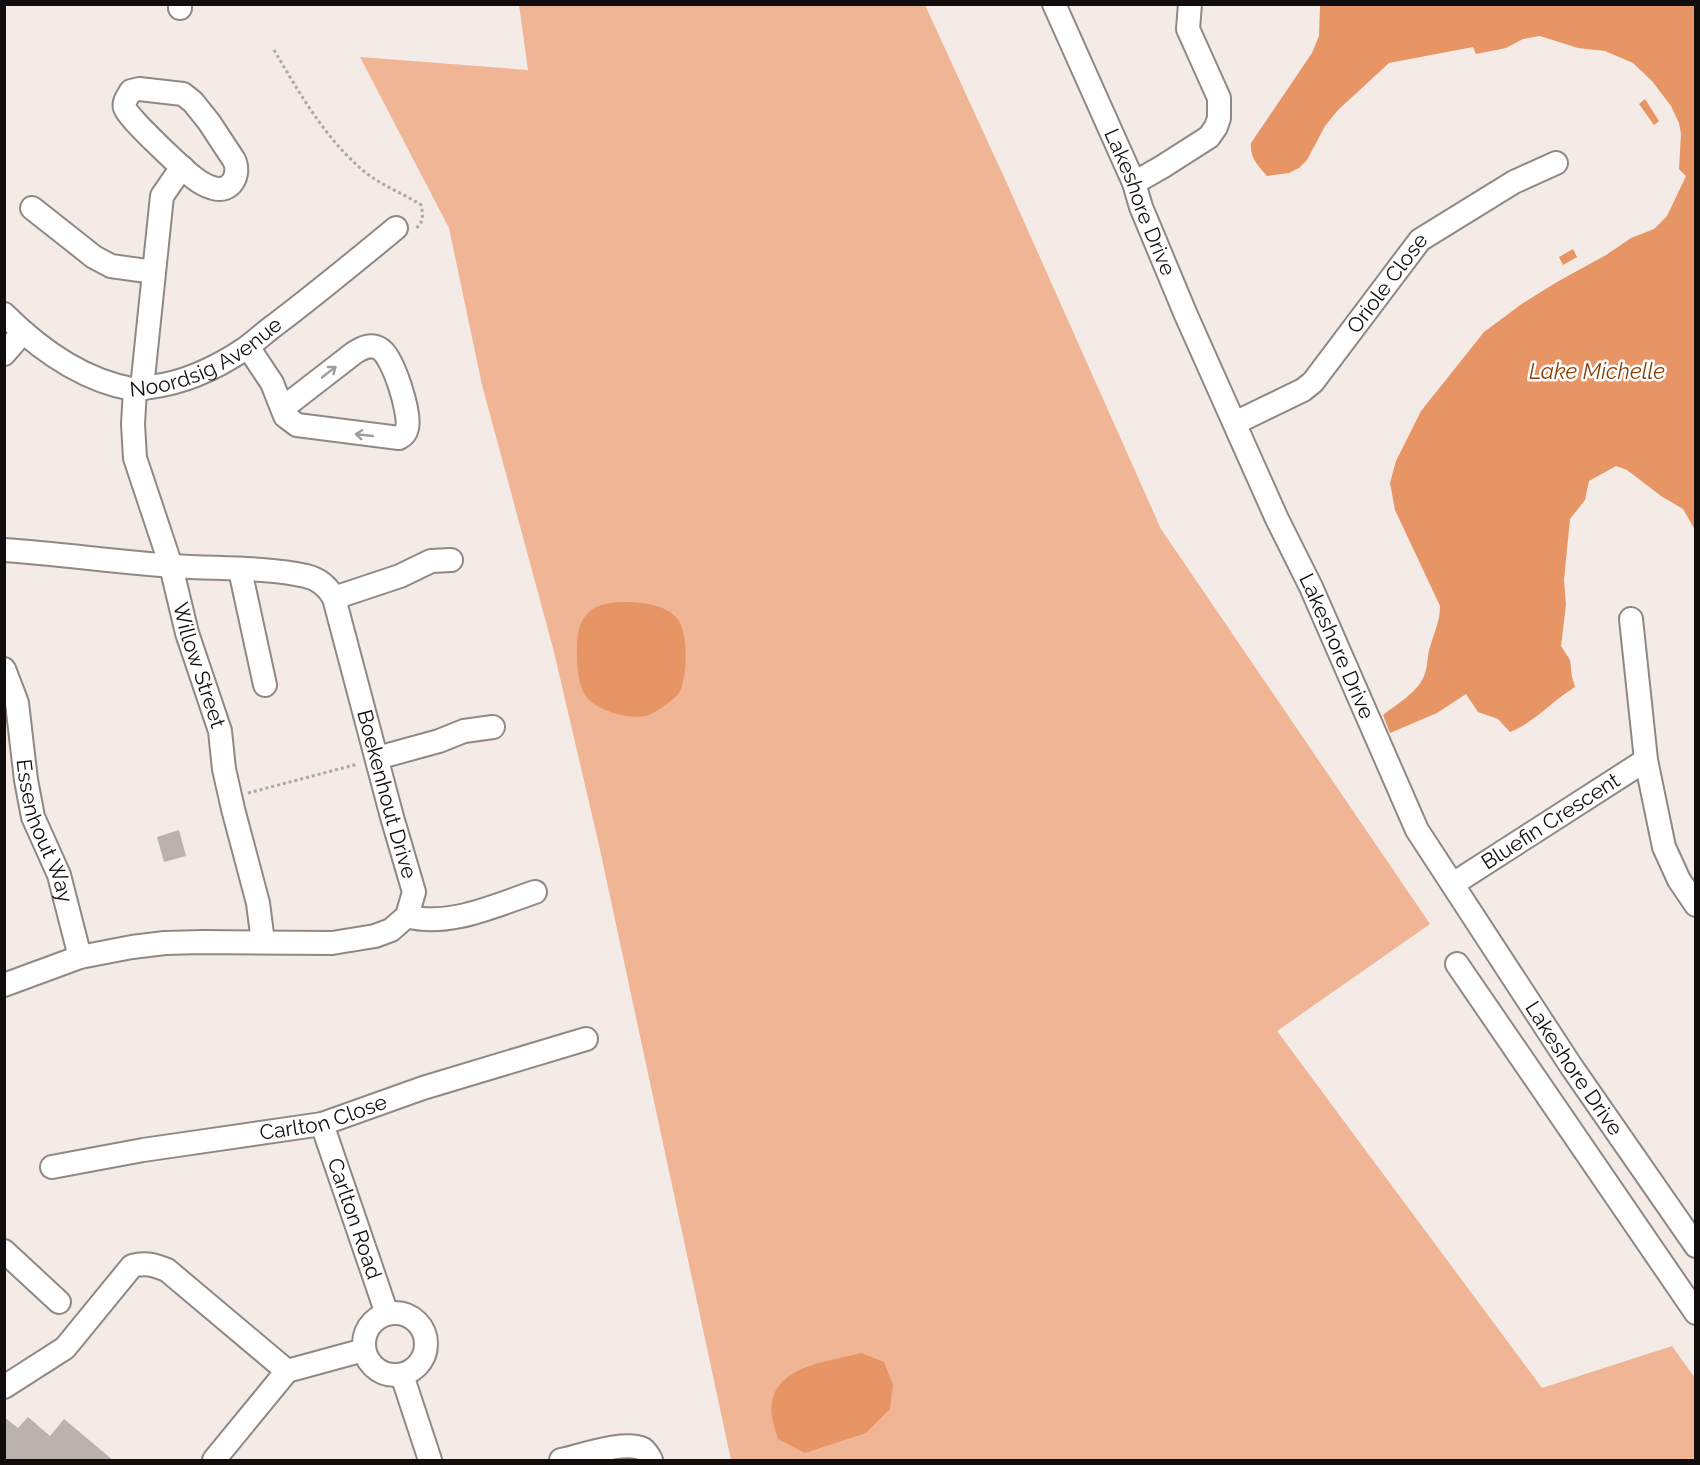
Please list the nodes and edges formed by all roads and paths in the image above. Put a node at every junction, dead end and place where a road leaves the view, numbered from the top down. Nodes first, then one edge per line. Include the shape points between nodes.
1 (1054, 4) edge
2 (1190, 4) edge
3 (274, 50) dead end
4 (1556, 163) dead end
5 (182, 167) junction
6 (1134, 183) junction
7 (32, 208) dead end
8 (396, 228) joint
9 (154, 272) junction
10 (4, 314) edge
11 (23, 332) junction
12 (248, 347) junction
13 (4, 354) edge
14 (138, 389) junction
15 (283, 408) junction
16 (1235, 423) junction
17 (4, 550) edge
18 (451, 560) dead end
19 (171, 566) junction
20 (240, 570) junction
21 (334, 598) junction
22 (1631, 619) dead end
23 (4, 669) edge
24 (265, 685) dead end
25 (494, 727) dead end
26 (377, 758) junction
27 (1646, 760) junction
28 (230, 798) junction
29 (1453, 884) junction
30 (535, 892) dead end
31 (1695, 904) edge
32 (407, 916) junction
33 (263, 942) junction
34 (80, 957) junction
35 (1457, 964) dead end
36 (4, 985) edge
37 (586, 1040) dead end
38 (322, 1124) junction
39 (52, 1167) dead end
40 (1695, 1246) edge
41 (4, 1251) edge
42 (59, 1302) dead end
43 (1695, 1313) edge
44 (387, 1314) junction
45 (364, 1350) junction
46 (287, 1371) junction
47 (402, 1375) junction
48 (4, 1388) edge
49 (214, 1461) edge
50 (430, 1461) edge
51 (561, 1461) edge
52 (651, 1461) edge

1 - 6 street, Lakeshore Drive
2 - 6 street via 1188,29 1219,98 1219,118 1209,137
3 - 8 path via 323,127 348,157 367,174 421,205 419,226 412,231
4 - 16 street, Oriole Close via 1515,182 1420,240 1312,382
5 - 5 street via 217,190 235,179 238,168 209,122 183,94 131,91 124,109 128,116
5 - 9 street, Willow Street via 162,195
6 - 16 street, Lakeshore Drive via 1186,315
7 - 9 street via 111,266
8 - 12 street, Noordsig Avenue
9 - 14 street, Willow Street
10 - 11 street, Noordsig Avenue
11 - 13 street
11 - 14 street, Noordsig Avenue via 62,362 99,379
12 - 14 street, Noordsig Avenue via 185,379
12 - 15 street
14 - 19 street, Willow Street via 133,424 135,458
15 -> 15 street via 354,352 372,346 385,352 391,362 407,428 399,438 303,427 285,416
16 - 29 street, Lakeshore Drive via 1417,830
17 - 19 street
18 - 21 street via 431,561
19 - 20 street
19 - 28 street, Willow Street via 187,633 220,731
20 - 21 street via 307,576 329,588
20 - 24 street
21 - 26 street, Boekenhout Drive
22 - 27 street, Bluefin Crescent
23 - 34 street, Essenhout Way via 17,704 33,817 59,875
25 - 26 street via 464,731
26 - 28 path
26 - 32 street, Boekenhout Drive via 414,892
27 - 29 street, Bluefin Crescent
27 - 31 street, Bluefin Crescent via 1664,848
28 - 33 street, Willow Street via 258,903
29 - 40 street, Lakeshore Drive via 1571,1066
30 - 32 street via 450,918 418,920
32 - 33 street via 391,930 375,936 332,943
33 - 34 street via 165,943
34 - 36 street
35 - 43 street
37 - 38 street, Carlton Close via 423,1088
38 - 39 street, Carlton Close
38 - 44 street, Carlton Road
41 - 42 street
44 - 45 street via 371,1324
44 - 47 street via 407,1315 436,1335 418,1365
45 - 46 street
45 - 47 street via 382,1373
46 - 48 street via 167,1270 142,1263 132,1266 65,1348
46 - 49 street
47 - 50 street
51 - 52 street via 635,1446 646,1450

